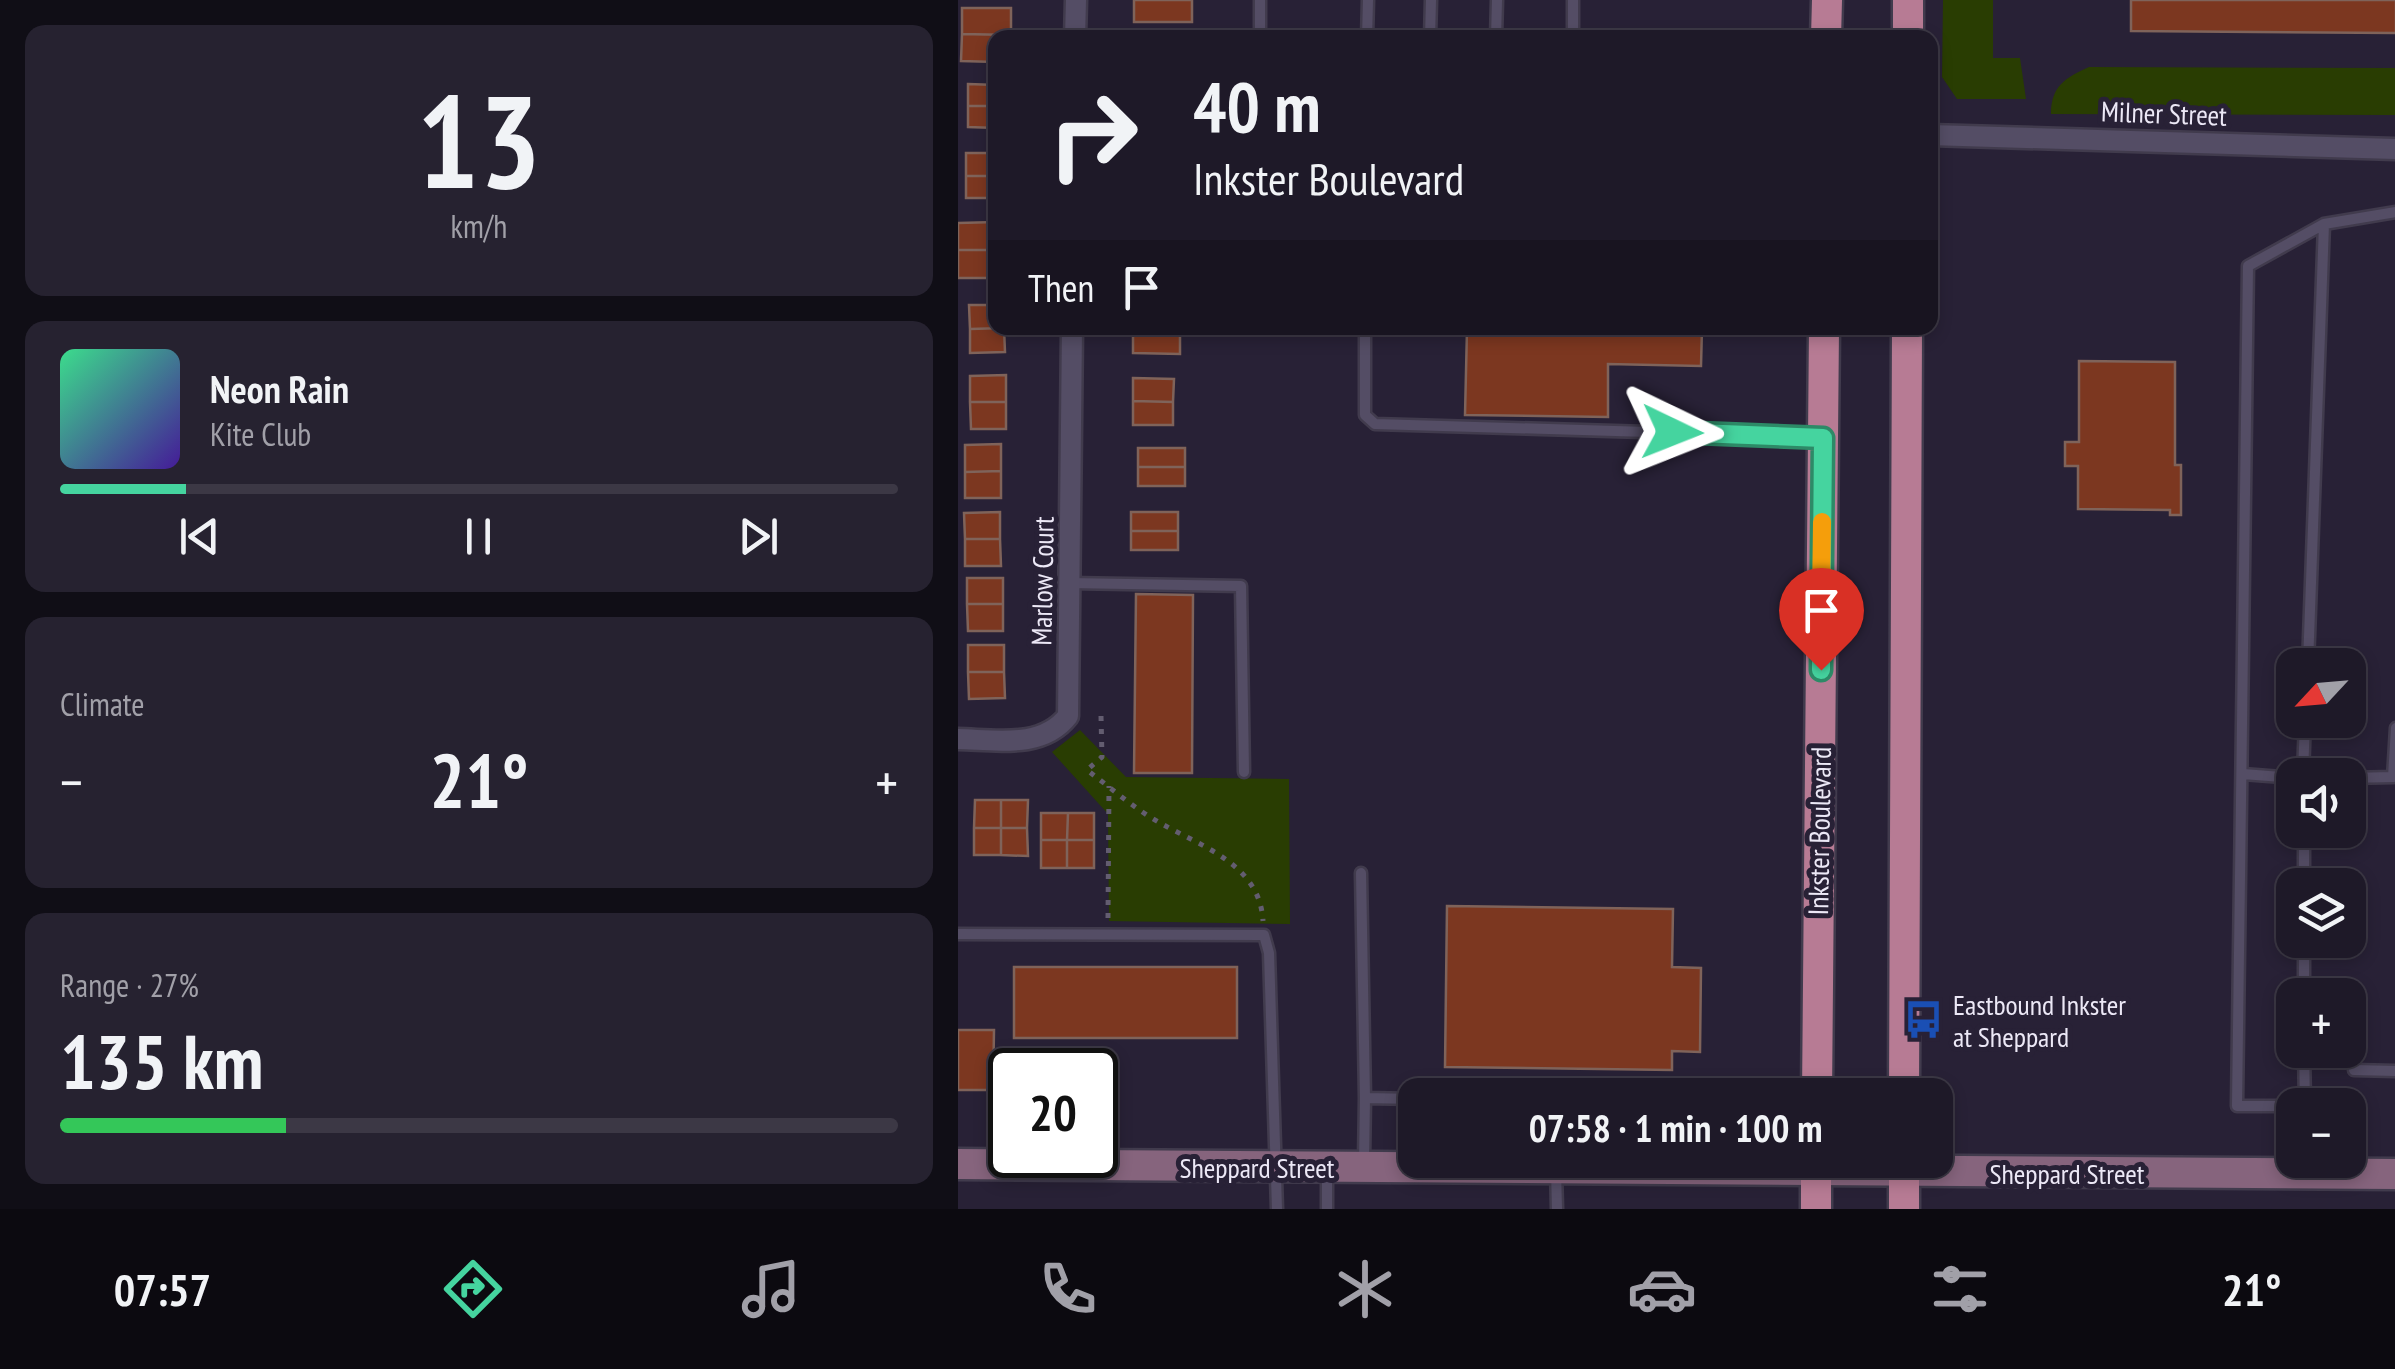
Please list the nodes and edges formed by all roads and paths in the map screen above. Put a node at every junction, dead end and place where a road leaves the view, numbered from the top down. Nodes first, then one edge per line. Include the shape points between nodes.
1 (1076, 0) edge
2 (1260, 0) edge
3 (1368, 0) edge
4 (1431, 0) edge
5 (1496, 0) edge
6 (1573, 0) edge
7 (1827, 0) edge
8 (1908, 0) edge
9 (1260, 28) dead end
10 (1075, 30) edge
11 (1367, 30) edge
12 (1430, 30) edge
13 (1496, 30) edge
14 (1573, 30) edge
15 (1826, 30) edge
16 (1908, 30) edge
17 (1938, 135) edge
18 (2396, 149) edge
19 (2396, 212) edge
20 (2324, 224) junction
21 (1072, 335) edge
22 (1365, 335) edge
23 (1824, 335) edge
24 (1907, 335) edge
25 (1823, 438) junction
26 (1070, 583) junction
27 (2309, 648) edge
28 (1101, 716) dead end
29 (2396, 728) edge
30 (958, 739) edge
31 (1244, 772) dead end
32 (2243, 774) junction
33 (2276, 777) edge
34 (2366, 778) edge
35 (1109, 786) junction
36 (1361, 873) dead end
37 (958, 934) edge
38 (1103, 934) junction
39 (1264, 935) junction
40 (2354, 1070) dead end
41 (2396, 1071) edge
42 (1817, 1078) edge
43 (1904, 1078) edge
44 (1365, 1098) junction
45 (1398, 1099) edge
46 (2276, 1106) edge
47 (958, 1164) edge
48 (1953, 1166) edge
49 (2276, 1166) edge
50 (1276, 1167) junction
51 (1327, 1167) junction
52 (1364, 1168) junction
53 (1398, 1168) edge
54 (2366, 1171) edge
55 (2396, 1174) edge
56 (1556, 1178) edge
57 (1816, 1178) edge
58 (1904, 1178) edge
59 (1277, 1209) edge
60 (1326, 1209) edge
61 (1557, 1209) edge
62 (1816, 1209) edge
63 (1904, 1209) edge

1 - 10 street
2 - 9 lane
3 - 11 lane
4 - 12 lane
5 - 13 lane
6 - 14 lane
7 - 15 main road
8 - 16 main road
17 - 18 street, Milner Street
19 - 20 lane
20 - 27 lane
20 - 32 lane via 2248,266
21 - 26 street, Marlow Court
22 - 25 lane via 1365,415 1375,424
23 - 25 main road, Inkster Boulevard
24 - 43 main road
25 - 42 main road, Inkster Boulevard
26 - 30 street, Marlow Court via 1068,716 1058,730 1028,740
26 - 31 lane via 1240,586
28 - 35 path via 1102,757 1087,770
29 - 34 lane via 2392,777
32 - 33 lane
32 - 46 lane via 2237,1106
35 - 38 path
35 - 39 path via 1160,824 1217,849 1248,880 1262,908
36 - 44 lane
37 - 38 lane
38 - 39 lane
39 - 50 lane
40 - 41 lane
44 - 45 lane
44 - 52 lane
47 - 50 street, Sheppard Street
48 - 49 street, Sheppard Street
50 - 51 street, Sheppard Street
50 - 59 lane
51 - 52 street, Sheppard Street
51 - 60 lane
52 - 53 street, Sheppard Street
54 - 55 street, Sheppard Street
56 - 61 lane
57 - 62 main road
58 - 63 main road

